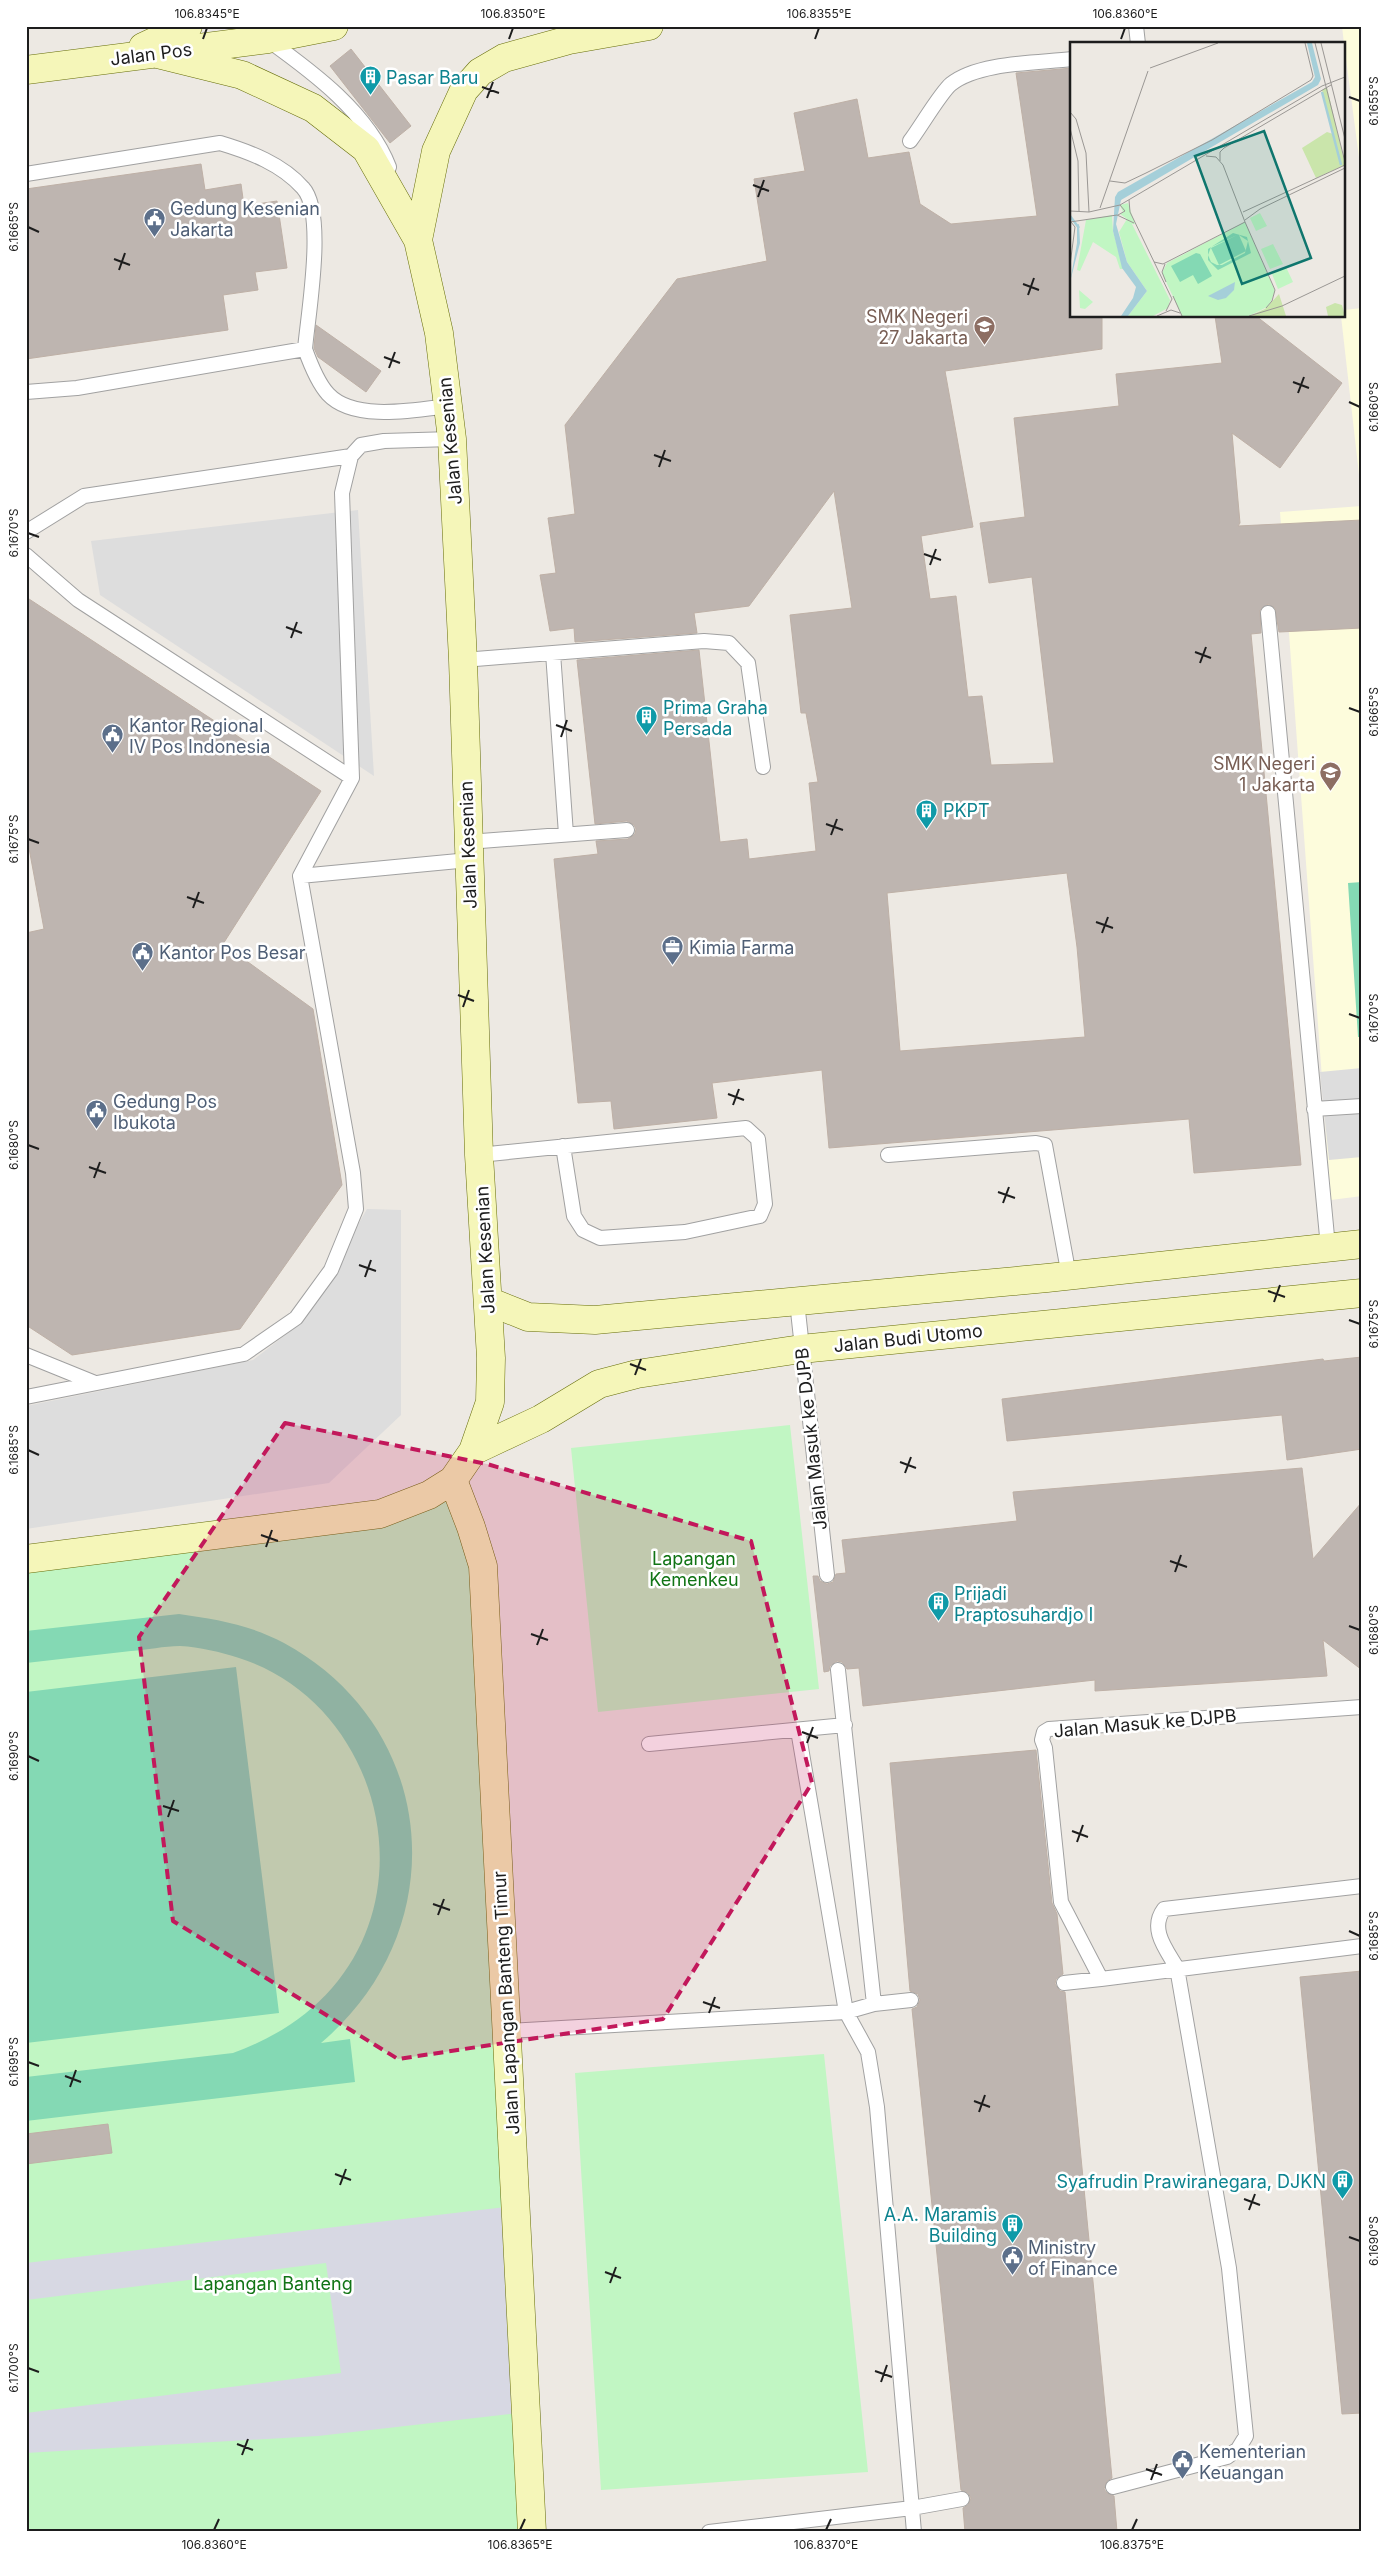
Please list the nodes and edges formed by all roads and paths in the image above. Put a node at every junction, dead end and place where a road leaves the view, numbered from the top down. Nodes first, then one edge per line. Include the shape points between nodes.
1 (188, 26) edge
2 (334, 26) edge
3 (649, 26) edge
4 (1136, 26) edge
5 (268, 40) junction
6 (1138, 42) edge
7 (152, 53) junction
8 (121, 57) junction
9 (1070, 58) edge
10 (26, 70) edge
11 (910, 141) dead end
12 (26, 174) edge
13 (418, 240) junction
14 (305, 349) junction
15 (26, 392) edge
16 (448, 406) junction
17 (452, 439) junction
18 (351, 456) junction
19 (26, 532) edge
20 (26, 555) edge
21 (1268, 613) dead end
22 (553, 653) junction
23 (463, 660) junction
24 (763, 767) dead end
25 (352, 778) junction
26 (627, 830) dead end
27 (566, 834) junction
28 (468, 851) junction
29 (300, 876) junction
30 (1362, 1106) edge
31 (1314, 1109) junction
32 (563, 1146) junction
33 (479, 1155) junction
34 (888, 1155) dead end
35 (1362, 1244) edge
36 (1328, 1247) junction
37 (1069, 1276) junction
38 (1362, 1293) edge
39 (488, 1301) junction
40 (797, 1302) junction
41 (801, 1349) junction
42 (26, 1355) edge
43 (95, 1383) junction
44 (26, 1397) edge
45 (473, 1451) junction
46 (453, 1480) junction
47 (26, 1559) edge
48 (826, 1575) dead end
49 (838, 1670) dead end
50 (1362, 1707) edge
51 (845, 1725) junction
52 (798, 1730) junction
53 (649, 1744) dead end
54 (1362, 1886) edge
55 (1362, 1946) edge
56 (1177, 1968) junction
57 (1101, 1979) junction
58 (1064, 1983) dead end
59 (911, 2000) dead end
60 (874, 2004) junction
61 (846, 2012) junction
62 (508, 2031) junction
63 (1113, 2486) dead end
64 (962, 2500) dead end
65 (912, 2508) junction
66 (532, 2532) edge
67 (709, 2532) edge
68 (914, 2532) edge

1 - 8 street
2 - 5 street, Jalan Pos
3 - 13 street via 569,40 504,58 480,72 464,90 436,151
4 - 6 lane
5 - 7 street, Jalan Pos
5 - 13 lane via 313,72 382,149
7 - 8 street, Jalan Pos
7 - 13 street via 242,76 313,108 366,149
8 - 10 street, Jalan Pos
9 - 11 lane via 992,68 965,75 950,85
12 - 14 lane via 220,143 279,166 305,189 314,210 316,234
13 - 16 street, Jalan Kesenian via 439,333
14 - 15 lane via 77,388
14 - 16 lane via 328,394 351,408 395,412
16 - 17 street, Jalan Kesenian
17 - 18 lane via 384,441 361,445
17 - 23 street, Jalan Kesenian
18 - 19 lane via 84,496
18 - 25 lane via 342,493
20 - 25 lane via 78,600
21 - 31 lane
22 - 23 lane
22 - 24 lane via 704,641 729,643 748,663
22 - 27 lane
23 - 28 street, Jalan Kesenian
25 - 29 lane
26 - 27 lane
27 - 28 lane
28 - 29 lane
28 - 33 street, Jalan Kesenian
29 - 43 lane via 353,1173 356,1209 331,1270 296,1318 244,1354
30 - 31 lane
31 - 36 lane
32 - 32 lane via 746,1128 758,1139 765,1204 760,1216 685,1232 600,1238 583,1230 574,1216
32 - 33 lane
33 - 39 street, Jalan Kesenian
34 - 37 lane via 1036,1143 1045,1146
35 - 36 street
36 - 37 street
37 - 40 street
38 - 41 street, Jalan Budi Utomo
39 - 40 street via 528,1316 596,1320
39 - 45 street, Jalan Kesenian via 490,1402
40 - 41 lane, Jalan Masuk ke DJPB
41 - 45 street, Jalan Budi Utomo via 637,1374 599,1384 541,1418
41 - 48 lane, Jalan Masuk ke DJPB
42 - 43 lane
43 - 44 lane
45 - 46 street
46 - 47 street via 429,1495 380,1514
46 - 62 street, Jalan Lapangan Banteng Timur via 483,1566
49 - 51 lane
50 - 57 lane, Jalan Masuk ke DJPB via 1049,1729 1044,1732 1042,1740 1061,1902
51 - 52 lane
51 - 60 lane
52 - 53 lane
52 - 61 lane
54 - 56 lane via 1164,1909 1157,1917 1156,1927
55 - 56 lane
56 - 57 lane
56 - 63 lane via 1229,2268 1246,2436 1238,2449 1227,2457
57 - 58 lane
59 - 60 lane
60 - 61 lane
61 - 62 lane
61 - 65 lane via 868,2052 876,2107
62 - 66 street, Jalan Lapangan Banteng Timur
64 - 65 lane
65 - 67 lane
65 - 68 lane

